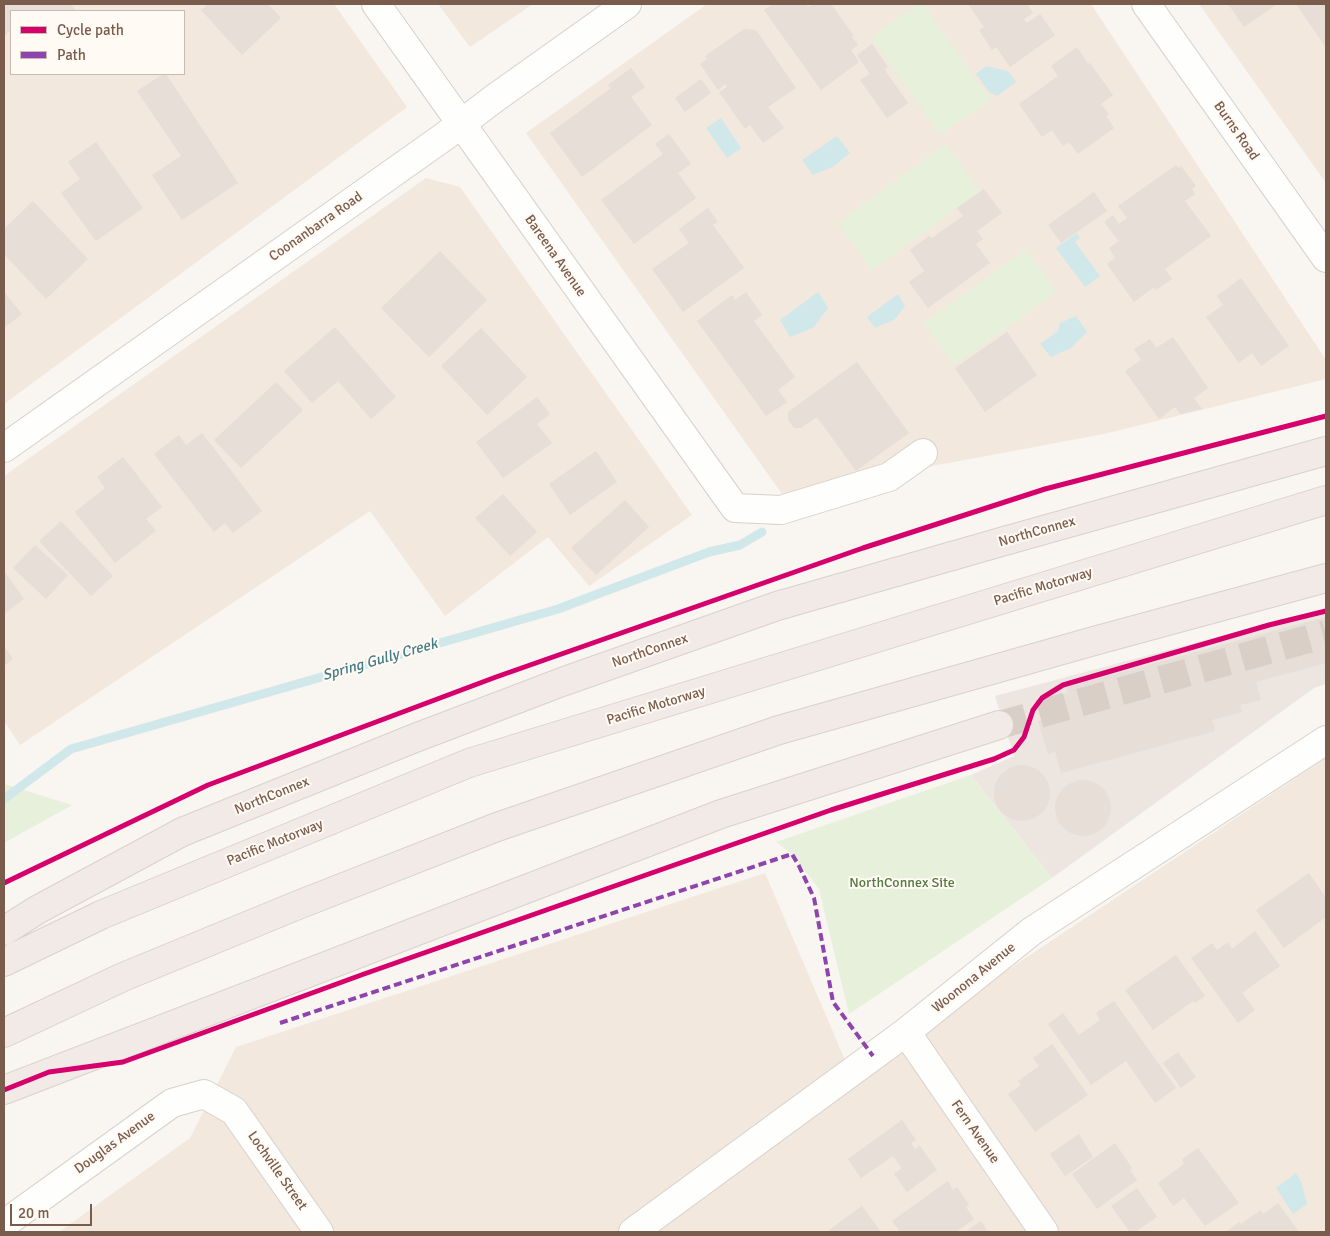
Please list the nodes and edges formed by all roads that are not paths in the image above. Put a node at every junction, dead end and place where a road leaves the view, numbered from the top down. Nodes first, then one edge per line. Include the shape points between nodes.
1 (376, 4) edge
2 (627, 4) edge
3 (1146, 4) edge
4 (461, 124) junction
5 (1326, 258) edge
6 (4, 448) edge
7 (1326, 451) edge
8 (923, 453) dead end
9 (1326, 500) edge
10 (1326, 578) edge
11 (999, 725) tunnel mouth
12 (1326, 740) edge
13 (4, 930) edge
14 (4, 962) edge
15 (906, 1032) junction
16 (4, 1033) edge
17 (4, 1090) edge
18 (234, 1111) joint
19 (4, 1224) edge
20 (319, 1232) edge
21 (633, 1232) edge
22 (1044, 1232) edge

1 - 4 street, Bareena Avenue
2 - 4 street, Coonanbarra Road
3 - 5 street, Burns Road
4 - 6 street, Coonanbarra Road
4 - 8 street, Bareena Avenue via 735,508 782,510 889,477
7 - 13 highway, NorthConnex via 777,606 562,682 182,832
9 - 14 highway, Pacific Motorway via 469,763 101,915
10 - 16 highway via 779,730 497,827 141,970
11 - 17 highway via 721,814
12 - 15 street, Woonona Avenue via 1032,931
15 - 21 street, Woonona Avenue
15 - 22 street, Fern Avenue
18 - 19 street, Douglas Avenue via 204,1094 172,1102
18 - 20 street, Lochville Street

